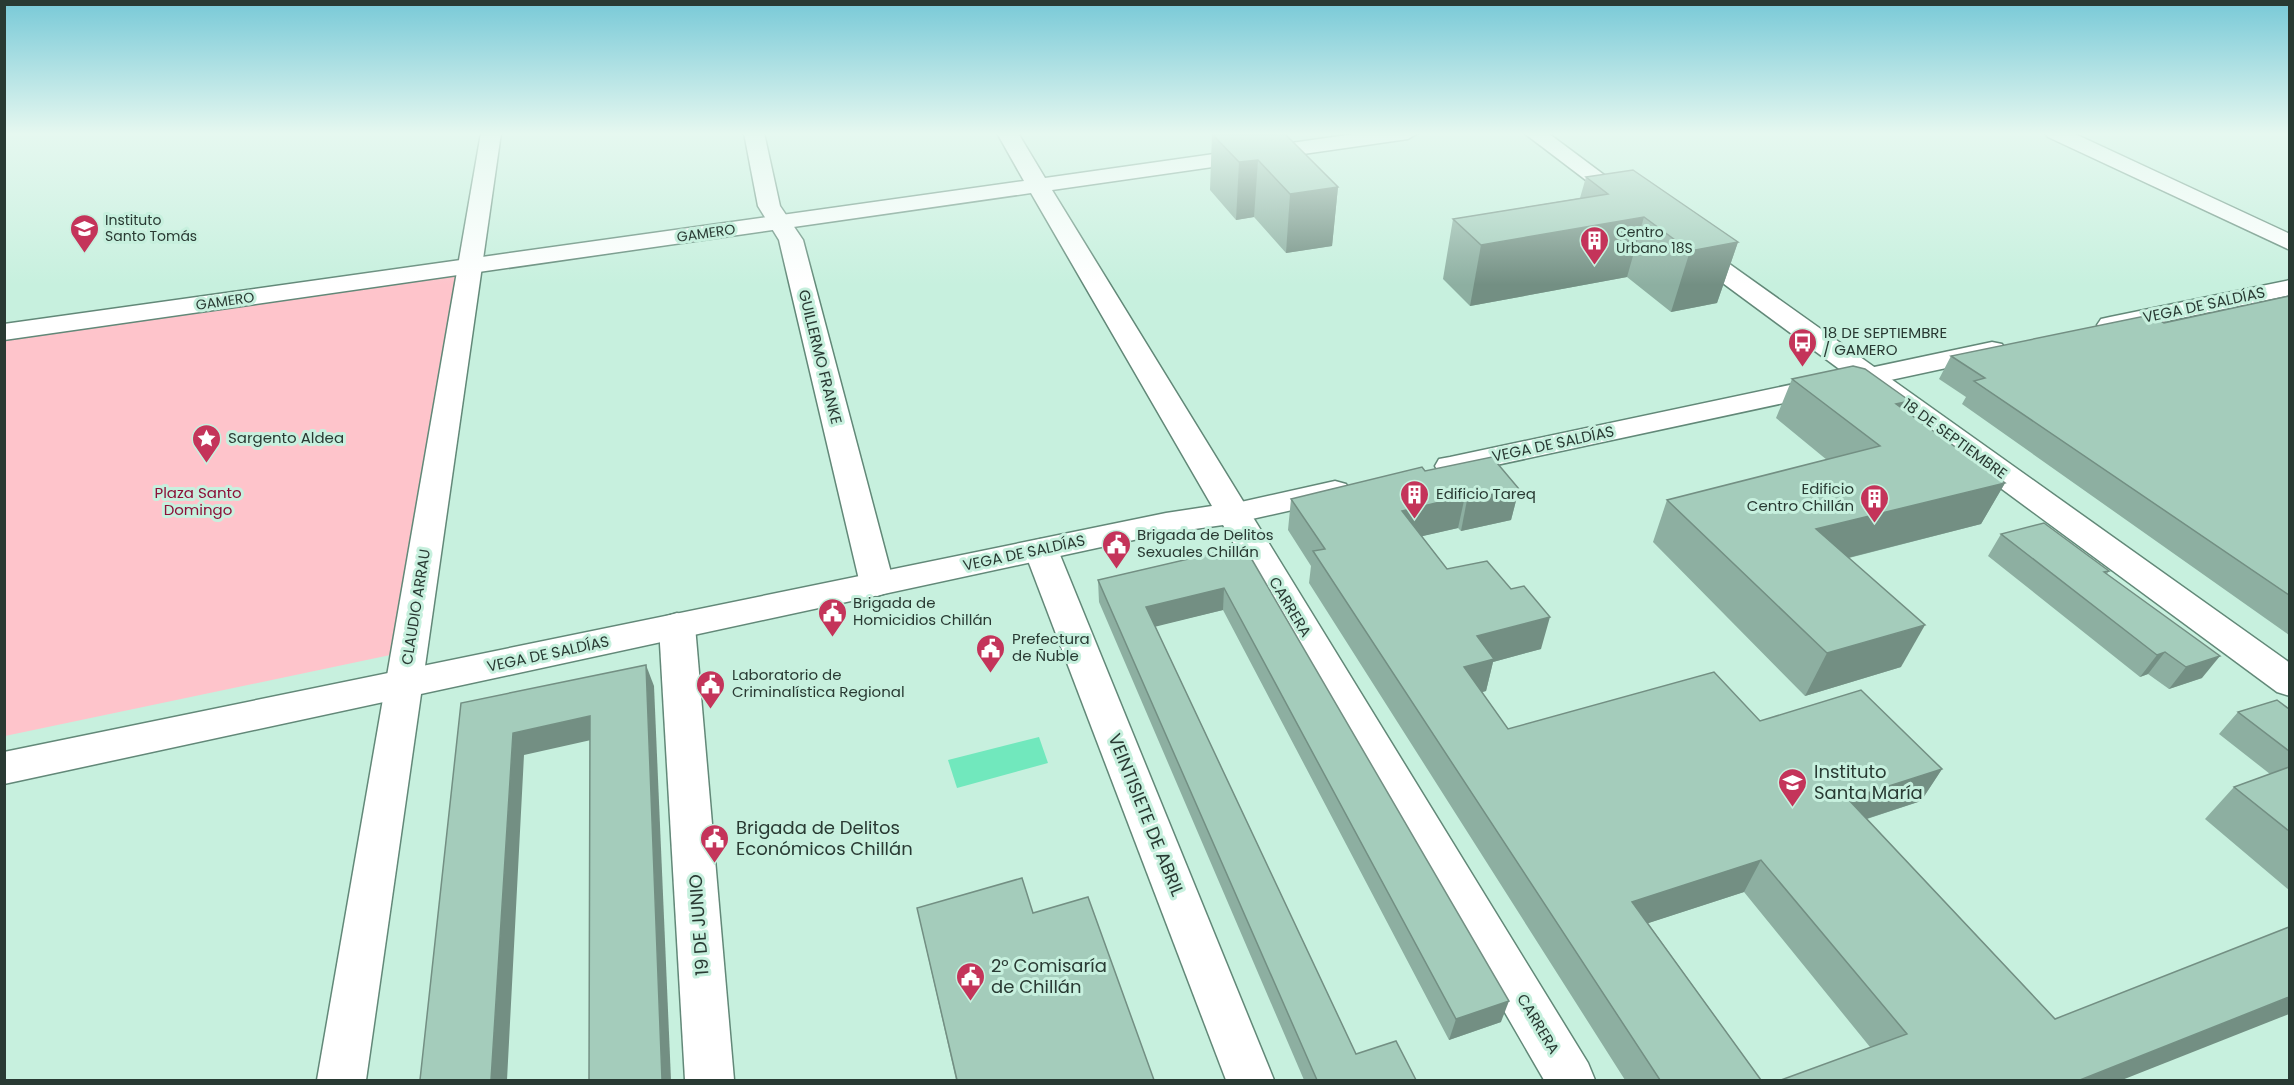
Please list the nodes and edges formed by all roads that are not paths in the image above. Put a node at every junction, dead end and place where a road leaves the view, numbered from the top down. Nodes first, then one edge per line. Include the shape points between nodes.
1 (483, 184) edge
2 (764, 184) edge
3 (1037, 184) edge
4 (1062, 184) edge
5 (1603, 184) edge
6 (2162, 184) edge
7 (1039, 187) junction
8 (780, 223) junction
9 (2289, 243) edge
10 (470, 267) junction
11 (2289, 287) edge
12 (4, 332) edge
13 (2079, 332) edge
14 (2021, 344) edge
15 (1869, 377) junction
16 (1419, 473) edge
17 (1362, 485) edge
18 (1234, 513) junction
19 (1041, 549) junction
20 (877, 584) junction
21 (677, 626) junction
22 (2289, 682) edge
23 (404, 684) junction
24 (4, 768) edge
25 (341, 1080) edge
26 (710, 1080) edge
27 (1250, 1080) edge
28 (1571, 1080) edge

1 - 10 street, CLAUDIO ARRAU
2 - 8 street, GUILLERMO FRANKE via 769,206
3 - 7 street, CARRERA
4 - 7 street, GAMERO
5 - 15 street, 18 DE SEPTIEMBRE
6 - 9 street
7 - 8 street, GAMERO
7 - 18 street, CARRERA
8 - 10 street, GAMERO
8 - 20 street, GUILLERMO FRANKE via 790,240
10 - 12 street, GAMERO
10 - 23 street, CLAUDIO ARRAU
11 - 13 street, VEGA DE SALDÍAS
14 - 15 street, VEGA DE SALDÍAS
15 - 16 street, VEGA DE SALDÍAS
15 - 22 street, 18 DE SEPTIEMBRE
17 - 18 street, VEGA DE SALDÍAS
18 - 19 street, VEGA DE SALDÍAS
18 - 28 street, CARRERA
19 - 20 street, VEGA DE SALDÍAS
19 - 27 street, VEINTISIETE DE ABRIL
20 - 21 street, VEGA DE SALDÍAS
21 - 23 street, VEGA DE SALDÍAS
21 - 26 street, 19 DE JUNIO
23 - 24 street, VEGA DE SALDÍAS
23 - 25 street, CLAUDIO ARRAU

